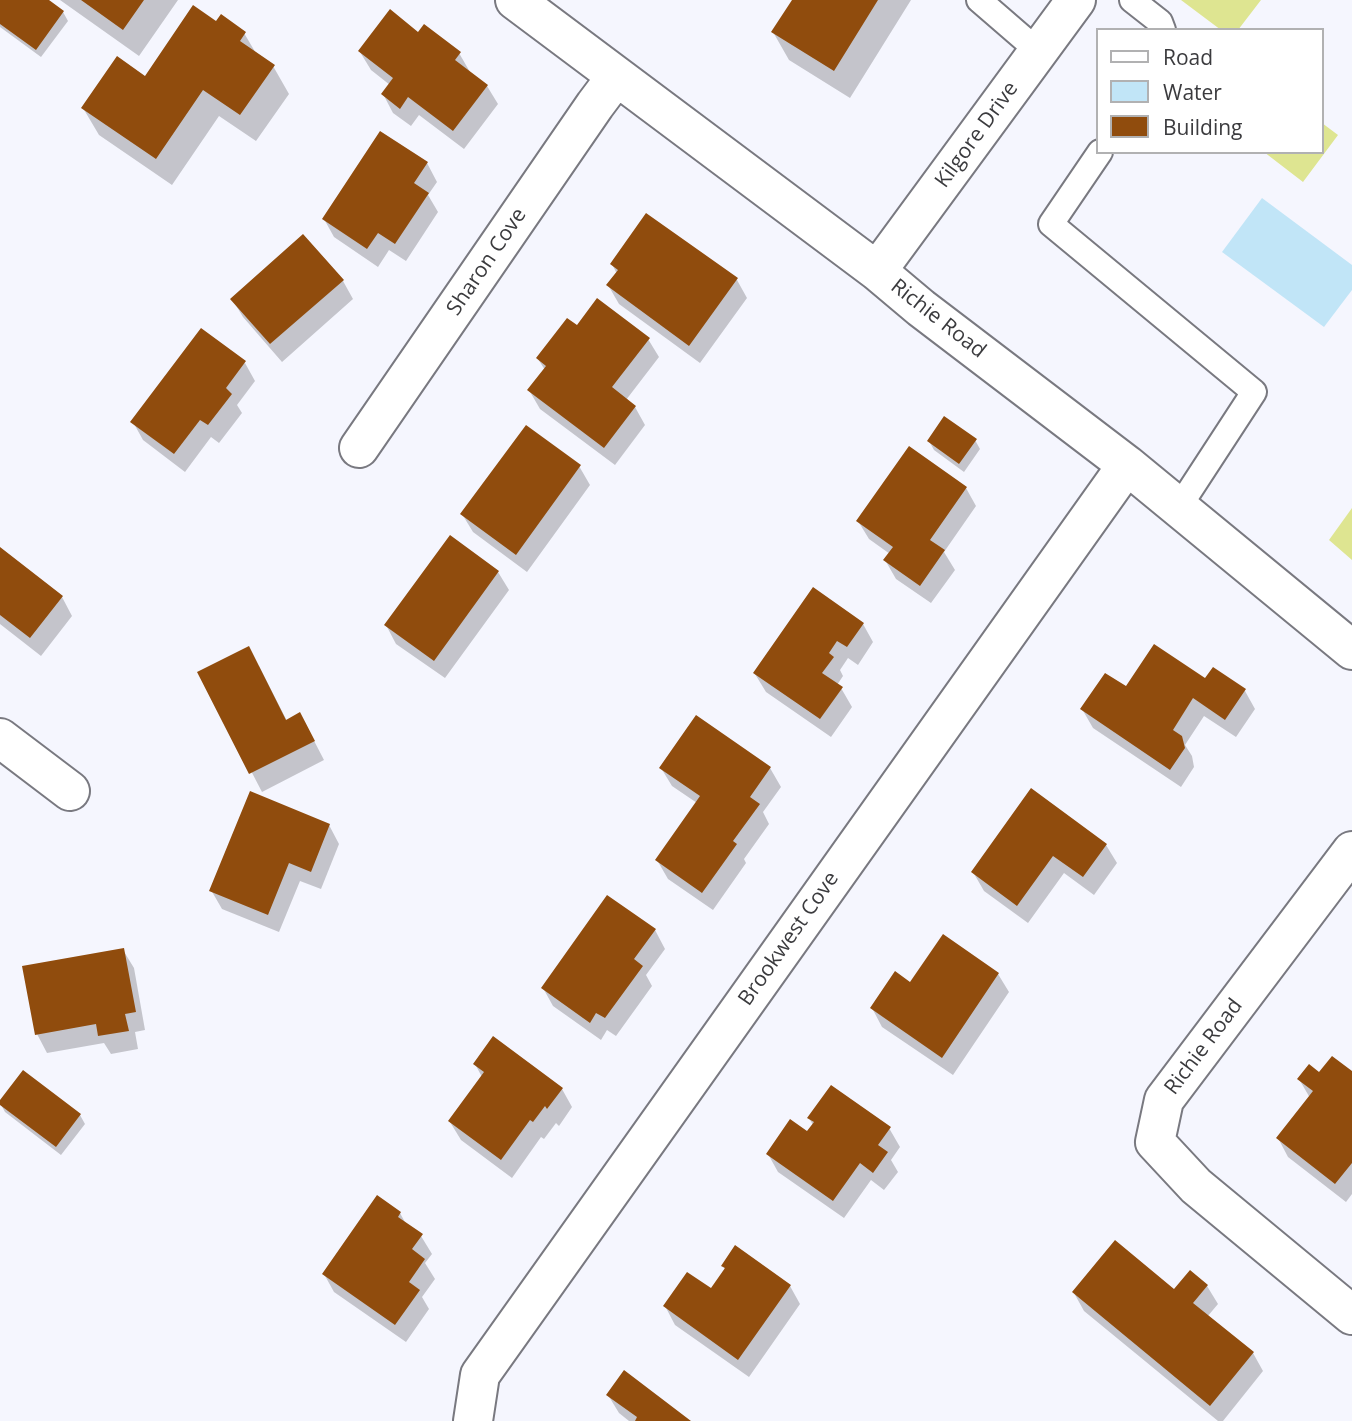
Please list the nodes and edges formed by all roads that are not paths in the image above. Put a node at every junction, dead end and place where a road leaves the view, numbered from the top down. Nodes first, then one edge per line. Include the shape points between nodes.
1 (515, 0) edge
2 (979, 0) edge
3 (1076, 0) edge
4 (1132, 0) edge
5 (1162, 28) edge
6 (1038, 51) junction
7 (616, 77) junction
8 (1099, 154) edge
9 (877, 271) junction
10 (359, 448) dead end
11 (1127, 465) junction
12 (1179, 507) junction
13 (1352, 650) edge
14 (0, 738) edge
15 (70, 791) dead end
16 (1352, 850) edge
17 (1352, 1315) edge
18 (473, 1421) edge

1 - 7 street, Richie Road
2 - 6 lane
3 - 6 street, Kilgore Drive
4 - 5 lane
6 - 9 street, Kilgore Drive
7 - 9 street, Richie Road
7 - 10 street, Sharon Cove
8 - 12 lane via 1051,224 1254,391
9 - 11 street, Richie Road
11 - 12 street, Richie Road
11 - 18 street, Brookwest Cove via 480,1375
12 - 13 street, Richie Road
14 - 15 street
16 - 17 street, Richie Road via 1164,1100 1156,1142 1196,1186

